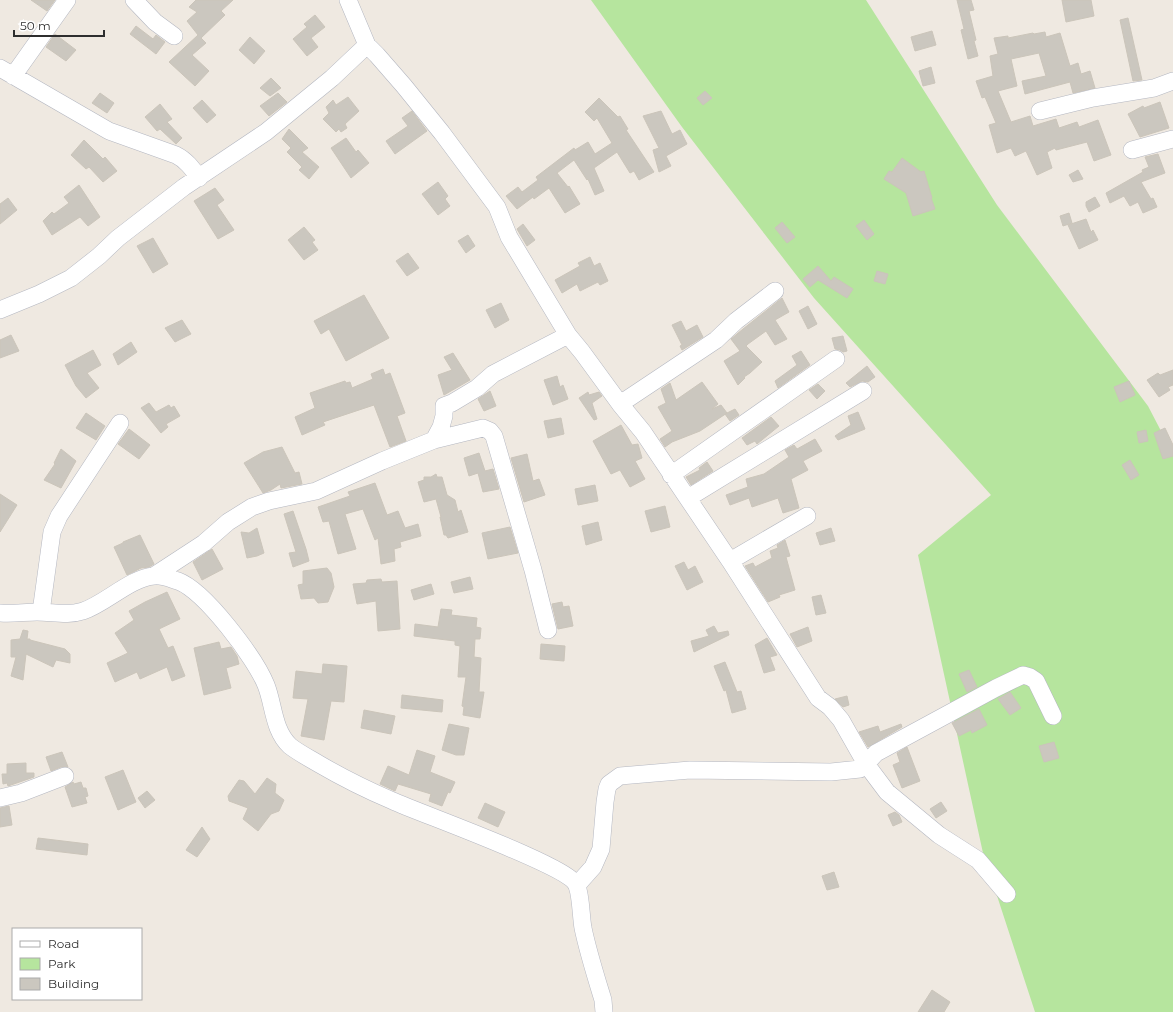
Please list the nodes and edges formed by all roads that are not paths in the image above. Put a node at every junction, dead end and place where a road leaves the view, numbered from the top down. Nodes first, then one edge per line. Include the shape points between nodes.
1 (67, 0) edge
2 (134, 0) edge
3 (348, 0) edge
4 (174, 36) dead end
5 (367, 45) junction
6 (7, 72) edge
7 (1173, 81) edge
8 (1040, 111) dead end
9 (1173, 139) edge
10 (1132, 150) dead end
11 (199, 178) junction
12 (775, 291) dead end
13 (0, 310) edge
14 (568, 335) junction
15 (836, 359) dead end
16 (863, 391) dead end
17 (620, 404) junction
18 (120, 423) dead end
19 (434, 440) junction
20 (671, 475) junction
21 (688, 498) junction
22 (807, 516) dead end
23 (730, 562) junction
24 (154, 575) junction
25 (41, 612) junction
26 (0, 613) edge
27 (548, 630) dead end
28 (1053, 716) dead end
29 (866, 764) junction
30 (65, 776) dead end
31 (0, 798) edge
32 (577, 885) junction
33 (1007, 894) dead end
34 (604, 1012) edge

1 - 6 street
2 - 4 street via 155,22
3 - 5 street
5 - 11 street via 332,78 266,132
5 - 14 street via 428,115 497,207 509,237
6 - 11 street via 109,131 176,154 191,166
7 - 8 street via 1154,88 1093,98
9 - 10 street
11 - 13 street via 118,238 71,278
12 - 17 street via 716,340
14 - 17 street
14 - 19 street via 493,374 477,388 444,406 441,427
15 - 20 street
16 - 21 street
17 - 20 street via 643,432
18 - 25 street via 59,516 52,532
19 - 24 street via 316,491 270,500 252,507 228,522 204,543
19 - 27 street via 483,428 494,436
20 - 21 street
21 - 23 street
22 - 23 street
23 - 29 street via 818,698 841,720
24 - 25 street via 139,580 85,610 71,614
24 - 32 street via 186,584 222,620 252,659 266,685 276,723 282,734 289,745 301,754 362,788 540,862 570,878
25 - 26 street
28 - 29 street via 1036,681 1023,675 876,753
29 - 32 street via 860,769 831,772 690,770 620,776 609,784 607,790 601,849 594,867
29 - 33 street via 887,792 939,835 978,860
30 - 31 street
32 - 34 street via 583,928

